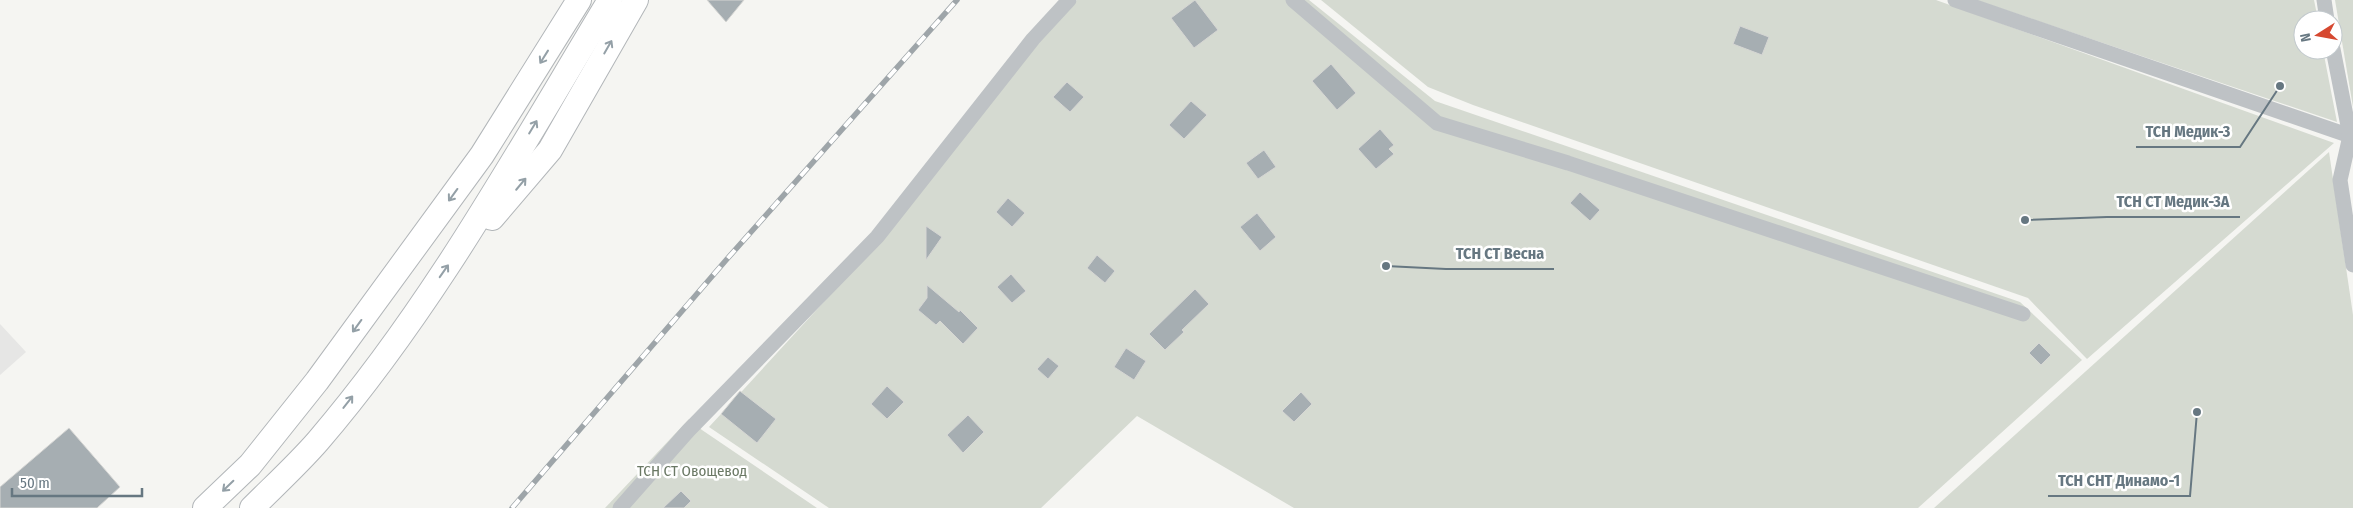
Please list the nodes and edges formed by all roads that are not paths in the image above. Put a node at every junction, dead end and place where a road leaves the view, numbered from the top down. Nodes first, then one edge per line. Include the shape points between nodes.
1 (579, 0) edge
2 (610, 0) edge
3 (636, 0) edge
4 (1069, 0) edge
5 (1293, 0) edge
6 (1955, 0) edge
7 (2335, 60) edge
8 (2351, 136) edge
9 (463, 244) junction
10 (2353, 265) edge
11 (2023, 314) dead end
12 (205, 508) edge
13 (252, 508) edge
14 (620, 508) edge

1 -> 12 main road via 482,155 317,381 250,465
9 -> 2 main road
9 -> 3 main road via 485,226 550,150
4 - 14 street via 1033,38 877,237 688,431
5 - 11 street via 1437,123 1577,166
6 - 8 street
7 - 8 street
8 - 10 street via 2340,180
13 -> 9 main road via 318,441 388,351

